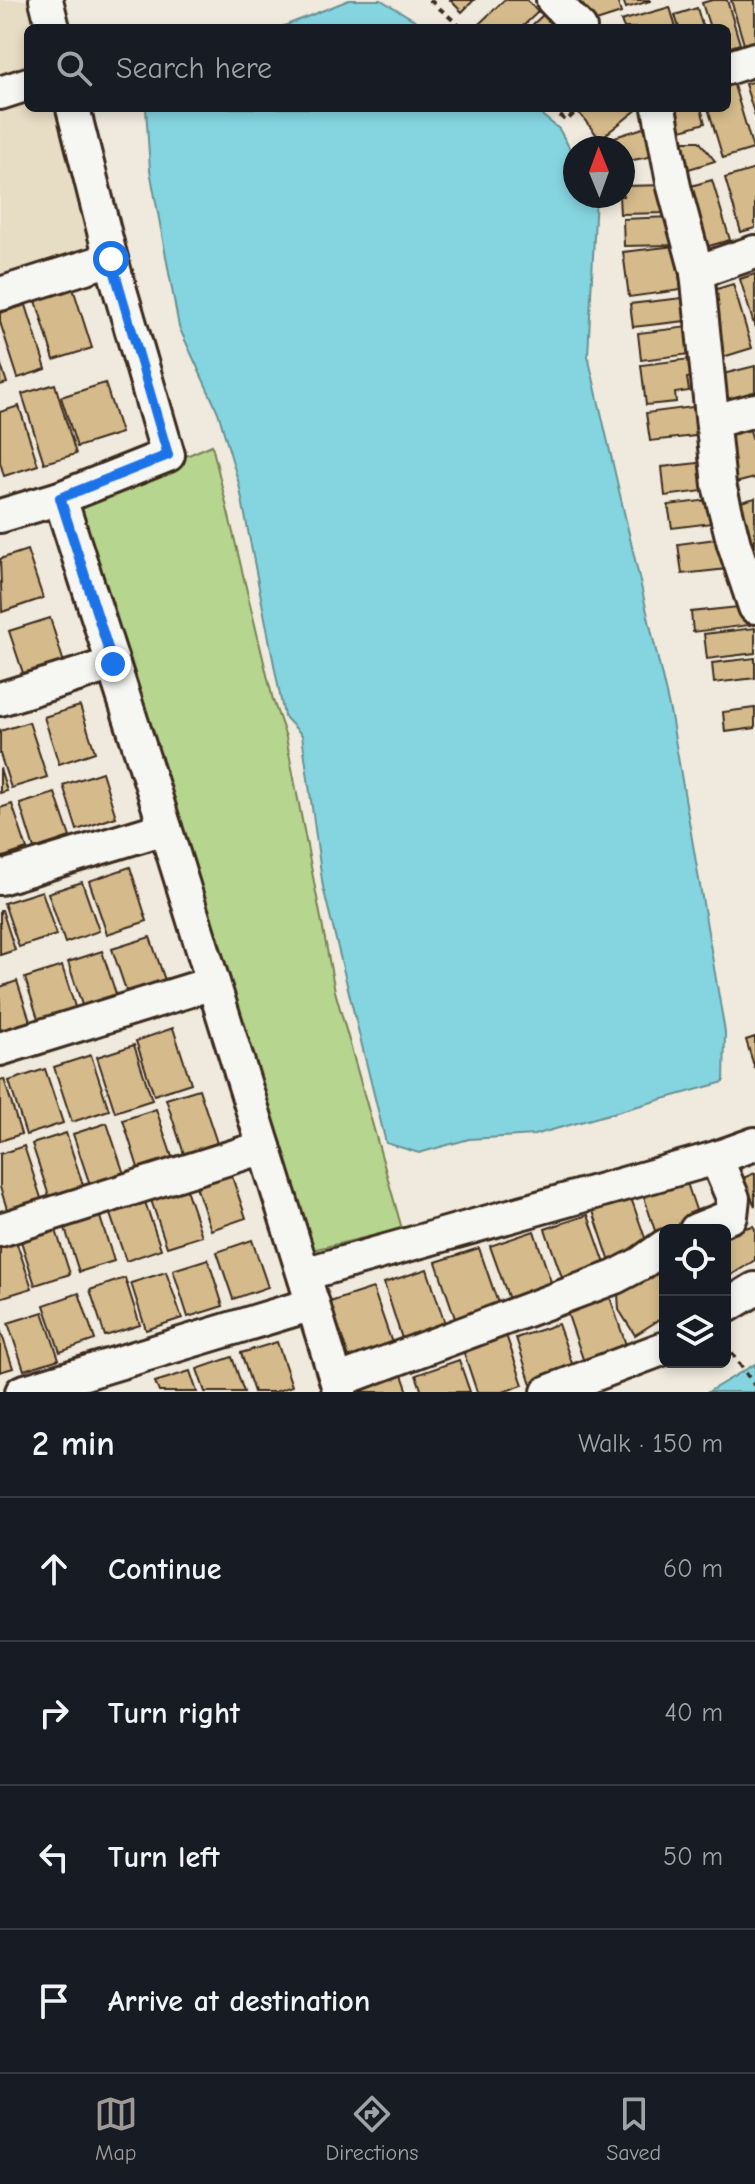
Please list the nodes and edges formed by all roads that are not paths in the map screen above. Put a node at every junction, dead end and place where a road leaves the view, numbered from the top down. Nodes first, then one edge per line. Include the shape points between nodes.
1 (46, 0) edge
2 (553, 0) edge
3 (52, 24) edge
4 (576, 24) edge
5 (755, 59) edge
6 (731, 67) edge
7 (24, 85) edge
8 (0, 93) edge
9 (74, 112) edge
10 (660, 112) edge
11 (755, 252) edge
12 (111, 259) junction
13 (697, 272) junction
14 (0, 294) edge
15 (755, 410) edge
16 (714, 421) junction
17 (60, 498) junction
18 (0, 516) edge
19 (748, 561) edge
20 (755, 607) edge
21 (113, 664) junction
22 (0, 699) edge
23 (165, 828) junction
24 (0, 878) edge
25 (213, 983) junction
26 (0, 1049) edge
27 (755, 1144) edge
28 (264, 1147) junction
29 (716, 1158) junction
30 (711, 1224) edge
31 (0, 1230) edge
32 (659, 1250) edge
33 (308, 1289) junction
34 (755, 1289) edge
35 (731, 1303) edge
36 (659, 1350) edge
37 (659, 1351) edge
38 (339, 1387) edge
39 (22, 1392) edge
40 (548, 1392) edge
41 (595, 1392) edge

1 - 3 street
2 - 4 street
5 - 6 street
7 - 8 street
9 - 12 street
10 - 13 street
11 - 13 street
12 - 14 street
12 - 17 street via 168,455
13 - 16 street
15 - 16 street
16 - 19 street via 719,485
17 - 18 street
17 - 21 street
19 - 20 street
21 - 22 street
21 - 23 street
23 - 24 street
23 - 25 street
25 - 26 street
25 - 28 street
27 - 29 street
28 - 31 street
28 - 33 street
29 - 30 street via 733,1198 731,1216
29 - 33 street
32 - 38 street via 615,1277
33 - 38 street
33 - 39 street
34 - 35 street
36 - 40 street
37 - 41 street

